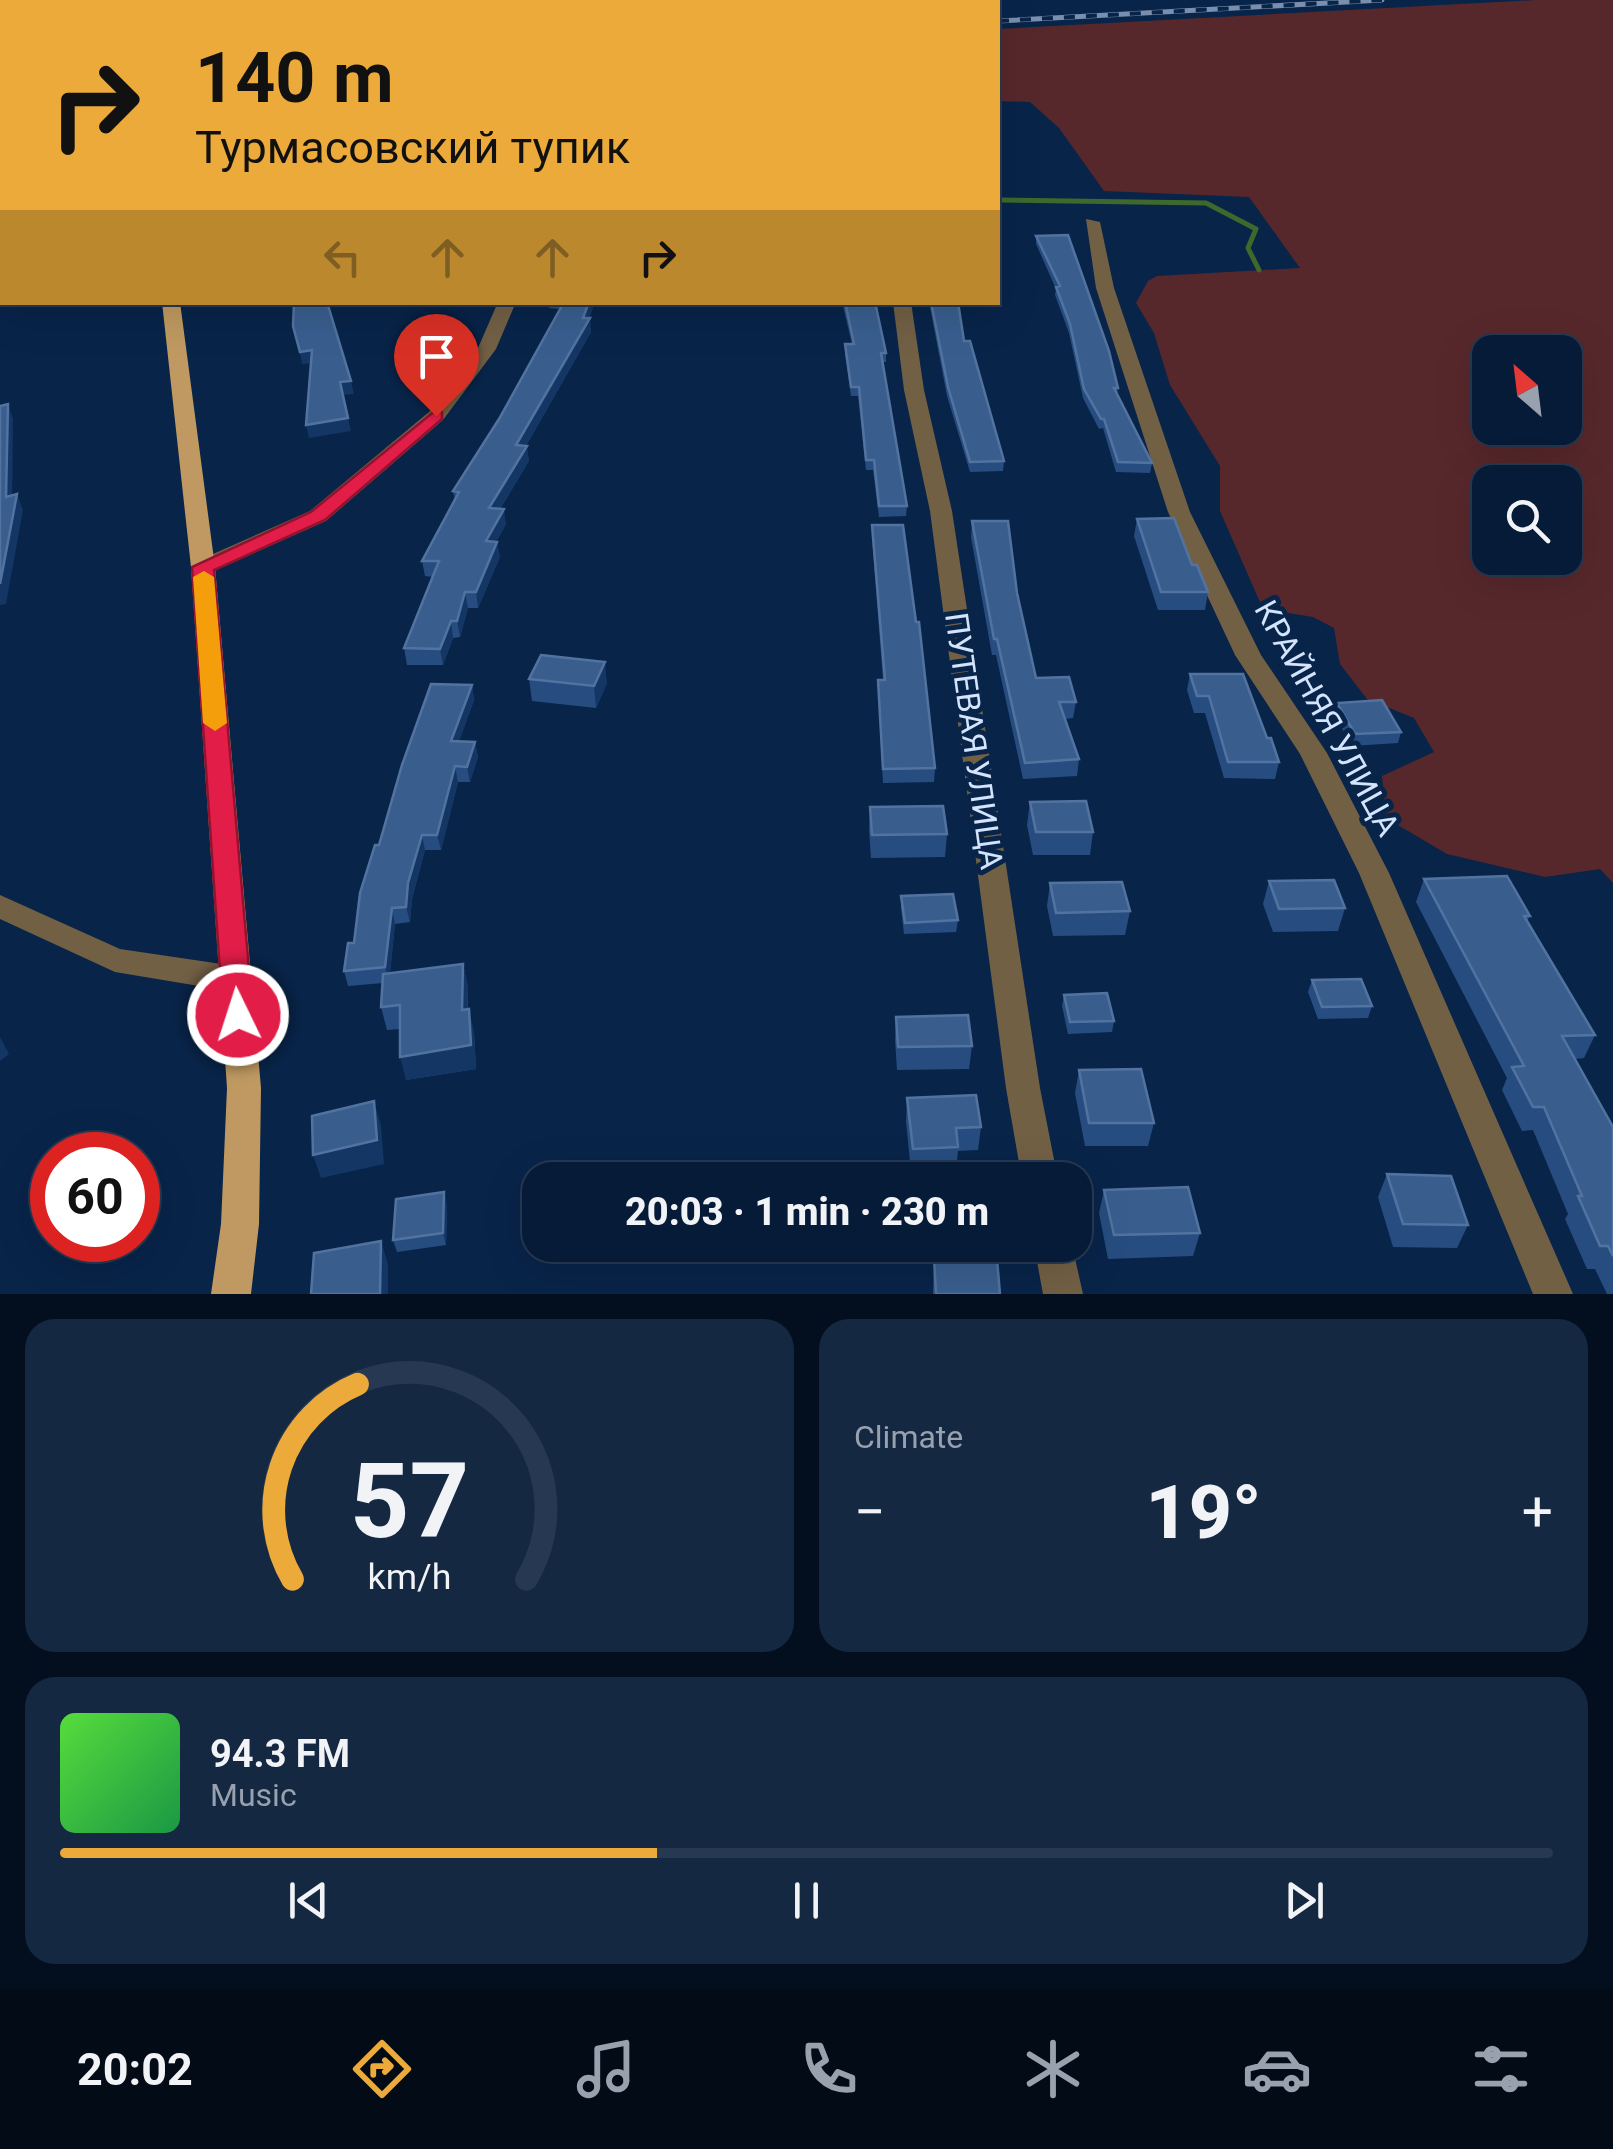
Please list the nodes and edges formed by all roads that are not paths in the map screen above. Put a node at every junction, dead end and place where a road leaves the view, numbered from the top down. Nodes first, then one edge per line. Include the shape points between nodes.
1 (1092, 222) dead end
2 (171, 305) edge
3 (506, 305) edge
4 (902, 305) edge
5 (203, 567) junction
6 (0, 906) edge
7 (236, 979) junction
8 (1036, 1162) edge
9 (1056, 1262) edge
10 (232, 1294) edge
11 (1062, 1294) edge
12 (1553, 1294) edge

1 - 12 street, КРАЙНЯЯ УЛИЦА via 1105,288 1178,512 1248,655 1313,753 1374,873
2 - 5 main road
3 - 5 street via 487,349 436,416 318,516
4 - 8 street, ПУТЕВАЯ УЛИЦА via 941,511
5 - 7 main road
6 - 7 street via 115,960
7 - 10 main road via 244,1088
9 - 11 street

